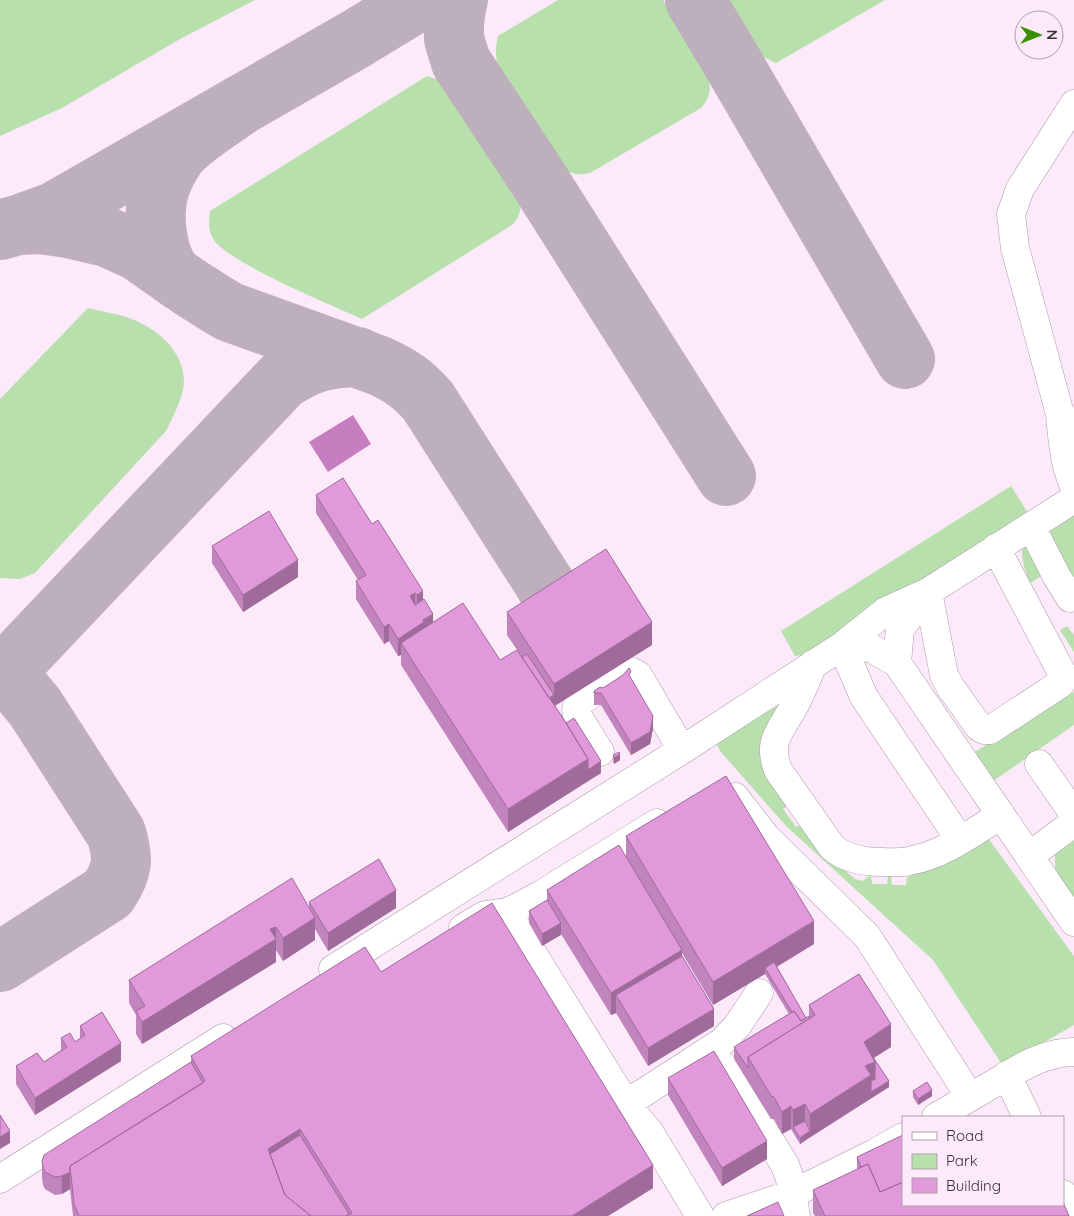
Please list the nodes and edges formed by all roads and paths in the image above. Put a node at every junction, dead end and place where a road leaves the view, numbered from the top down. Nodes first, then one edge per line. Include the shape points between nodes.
1 (1074, 104) edge
2 (1067, 420) edge
3 (1074, 486) edge
4 (1074, 499) edge
5 (1031, 526) junction
6 (996, 548) junction
7 (928, 592) junction
8 (1070, 598) dead end
9 (842, 646) junction
10 (897, 663) junction
11 (813, 664) junction
12 (682, 750) junction
13 (600, 752) dead end
14 (1039, 764) dead end
15 (713, 789) edge
16 (680, 809) edge
17 (1001, 815) junction
18 (960, 840) junction
19 (1029, 856) junction
20 (507, 912) junction
21 (1074, 922) edge
22 (447, 939) edge
23 (311, 983) edge
24 (759, 994) dead end
25 (244, 1025) edge
26 (1074, 1052) edge
27 (724, 1067) edge
28 (1007, 1075) junction
29 (970, 1097) junction
30 (626, 1104) junction
31 (938, 1116) edge
32 (1027, 1116) edge
33 (902, 1138) edge
34 (0, 1179) edge
35 (1064, 1196) edge
36 (794, 1205) edge
37 (700, 1216) edge
38 (726, 1216) edge
39 (1073, 1216) edge

1 - 2 lane via 1020,189 1011,214 1015,248
2 - 3 lane via 1062,435
4 - 5 lane
5 - 6 lane
5 - 8 lane
6 - 7 lane
6 - 7 lane via 1063,674 1063,680 990,730 979,727 944,675
7 - 9 lane via 886,610
7 - 10 lane via 900,629
9 - 10 lane via 871,648
9 - 11 lane
9 - 18 lane via 864,697
10 - 17 lane
11 - 12 lane
11 - 18 lane via 773,751 778,770 832,847 854,859 907,862 926,857
12 - 13 lane via 638,674 630,671 581,700 575,710
12 - 23 lane
14 - 19 lane via 1074,816 1071,825
15 - 29 lane via 726,787 766,837 867,936
16 - 20 lane
17 - 18 lane
17 - 19 lane
19 - 21 lane
20 - 22 lane via 485,915
20 - 30 lane
24 - 30 lane via 722,1042
25 - 34 lane
26 - 28 lane via 1037,1059
27 - 36 lane via 782,1159 790,1179
28 - 29 lane
28 - 32 lane
29 - 31 lane
30 - 37 lane via 650,1133
33 - 36 lane
35 - 39 lane
36 - 38 lane

